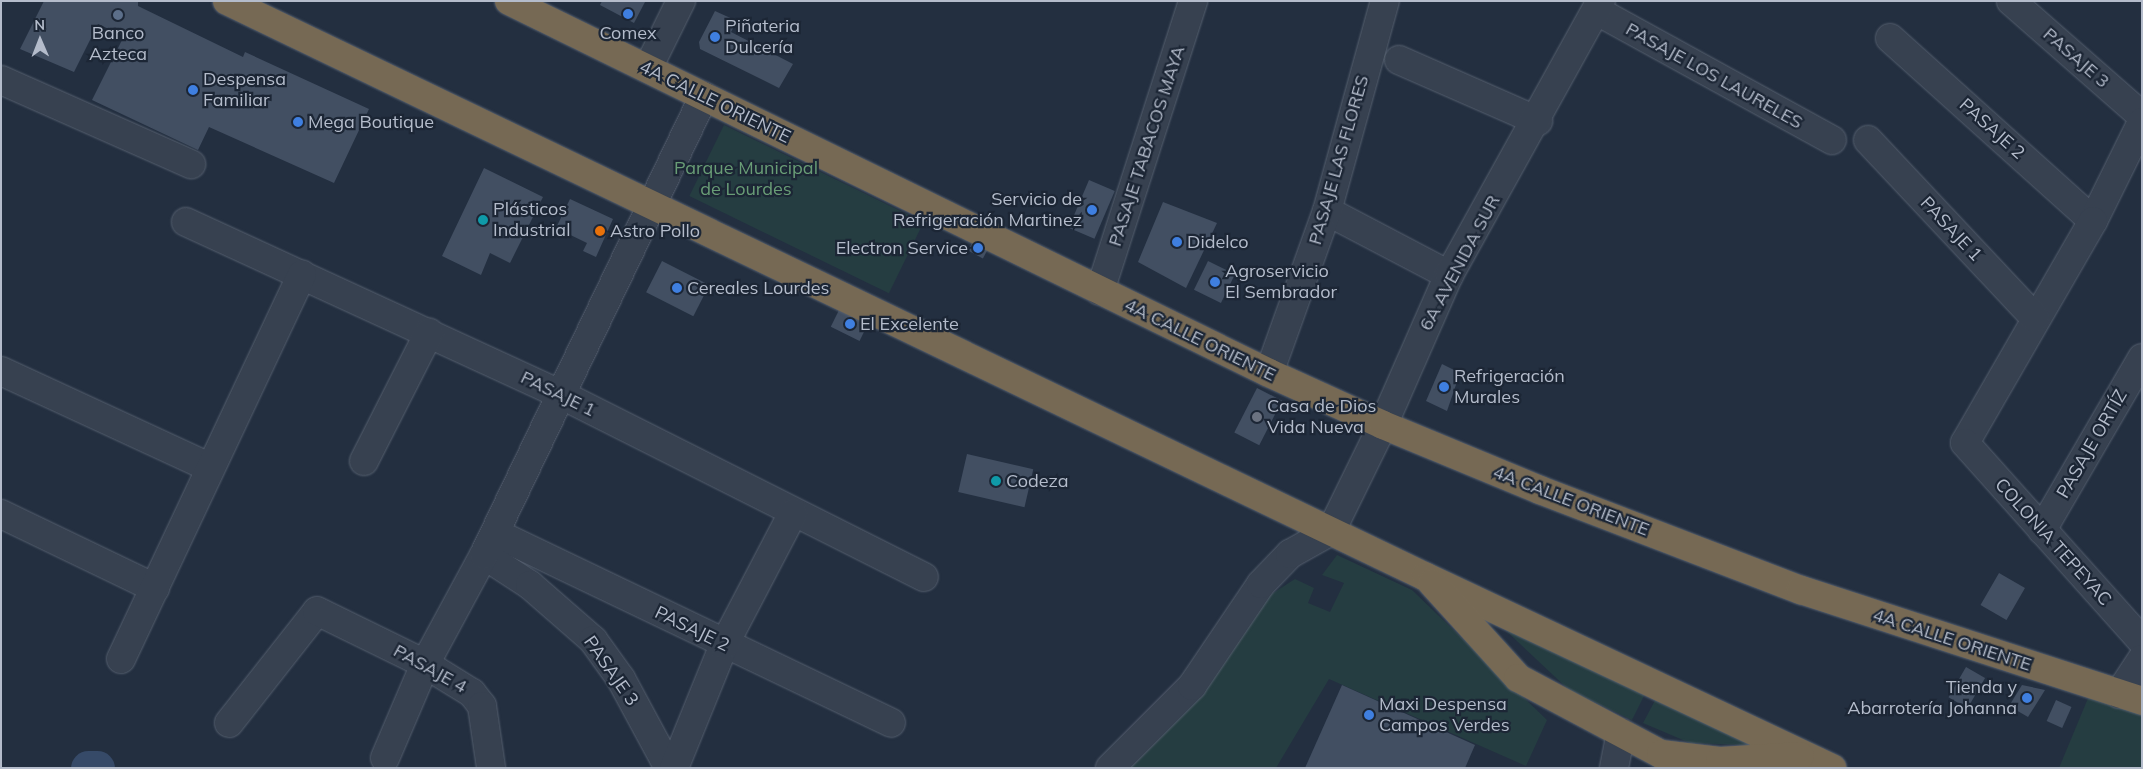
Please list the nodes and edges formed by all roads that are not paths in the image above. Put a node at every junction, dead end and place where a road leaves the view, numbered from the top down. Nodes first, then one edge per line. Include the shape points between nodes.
1 (228, 1) edge
2 (509, 1) edge
3 (682, 1) edge
4 (1193, 1) edge
5 (1385, 1) edge
6 (2011, 1) edge
7 (1599, 6) edge
8 (1890, 38) dead end
9 (1399, 60) dead end
10 (648, 68) junction
11 (1, 80) edge
12 (704, 96) junction
13 (2142, 116) edge
14 (1538, 121) junction
15 (2142, 122) edge
16 (1832, 140) dead end
17 (1868, 140) dead end
18 (190, 164) dead end
19 (651, 204) junction
20 (1327, 212) junction
21 (2093, 221) junction
22 (186, 222) dead end
23 (302, 274) junction
24 (1449, 275) junction
25 (1100, 291) junction
26 (2035, 318) junction
27 (429, 333) junction
28 (2142, 358) edge
29 (1, 371) edge
30 (1268, 374) junction
31 (562, 395) junction
32 (1383, 425) junction
33 (364, 461) dead end
34 (209, 467) junction
35 (793, 513) junction
36 (1, 514) edge
37 (2042, 530) junction
38 (1332, 531) junction
39 (490, 544) junction
40 (924, 577) dead end
41 (1426, 577) junction
42 (155, 588) junction
43 (2142, 641) edge
44 (724, 645) junction
45 (121, 659) dead end
46 (2142, 659) edge
47 (425, 664) junction
48 (2130, 697) edge
49 (891, 722) dead end
50 (229, 723) dead end
51 (1621, 733) junction
52 (1804, 756) junction
53 (385, 758) dead end
54 (1655, 761) edge
55 (491, 768) edge
56 (669, 768) edge
57 (674, 768) edge
58 (1110, 768) edge
59 (1614, 768) edge
60 (1832, 768) edge

1 - 19 highway
2 - 10 highway, 4A CALLE ORIENTE
3 - 10 street
4 - 25 street, PASAJE TABACOS MAYA
5 - 20 street, PASAJE LAS FLORES
6 - 13 street, PASAJE 3
7 - 14 street, 6A AVENIDA SUR
7 - 16 street, PASAJE LOS LAURELES
8 - 21 street, PASAJE 2
9 - 14 street
10 - 12 highway, 4A CALLE ORIENTE
11 - 18 street
12 - 19 street
12 - 25 highway, 4A CALLE ORIENTE
14 - 24 street, 6A AVENIDA SUR
15 - 21 street
17 - 26 street, PASAJE 1
19 - 31 street
19 - 38 highway
20 - 24 street
20 - 30 street, PASAJE LAS FLORES
21 - 26 street
22 - 23 street, PASAJE 1
23 - 27 street, PASAJE 1
23 - 34 street
24 - 32 street, 6A AVENIDA SUR
25 - 30 highway, 4A CALLE ORIENTE
26 - 37 street, COLONIA TEPEYAC via 1965,443
27 - 31 street, PASAJE 1
27 - 33 street
28 - 37 street, PASAJE ORTÍZ
29 - 34 street
30 - 32 highway, 4A CALLE ORIENTE
31 - 35 street, PASAJE 1
31 - 39 street
32 - 38 street, 6A AVENIDA SUR
32 - 48 highway, 4A CALLE ORIENTE via 1540,490 1800,590
34 - 42 street
35 - 40 street, PASAJE 1
35 - 44 street
36 - 42 street
37 - 43 street, COLONIA TEPEYAC
38 - 41 highway
38 - 58 street via 1290,554 1261,584 1192,686
39 - 44 street, PASAJE 2
39 - 47 street
39 - 56 street, PASAJE 3 via 530,585 593,640 620,679
41 - 51 highway via 1518,678
41 - 52 highway
42 - 45 street
44 - 49 street, PASAJE 2
44 - 57 street
46 - 48 street
47 - 50 street, PASAJE 4 via 317,611
47 - 53 street
47 - 55 street, PASAJE 4 via 472,693 482,706
51 - 54 highway
51 - 59 street
52 - 54 highway
52 - 60 highway

